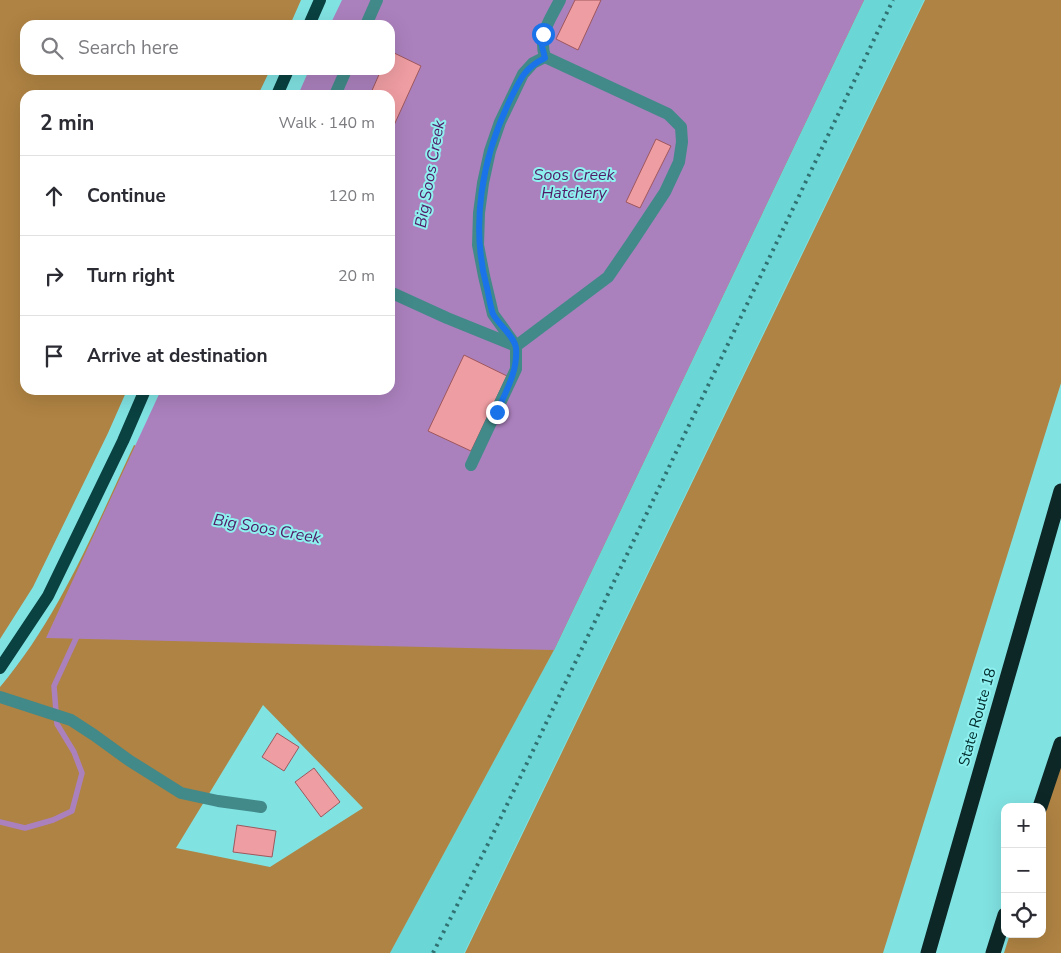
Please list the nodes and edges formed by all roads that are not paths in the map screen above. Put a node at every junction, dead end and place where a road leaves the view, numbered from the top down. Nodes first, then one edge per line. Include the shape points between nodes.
1 (320, 0) edge
2 (377, 0) edge
3 (560, 0) edge
4 (311, 20) edge
5 (368, 20) edge
6 (545, 58) junction
7 (286, 75) edge
8 (344, 75) edge
9 (279, 90) edge
10 (337, 90) edge
11 (395, 294) edge
12 (516, 346) junction
13 (143, 395) edge
14 (471, 466) dead end
15 (1061, 492) edge
16 (0, 668) edge
17 (0, 697) edge
18 (1061, 744) edge
19 (1041, 803) edge
20 (261, 807) dead end
21 (1001, 928) edge
22 (928, 953) edge
23 (993, 953) edge

1 - 4 main road
2 - 5 lane
3 - 6 lane via 543,34
6 - 12 lane via 524,74 500,122 490,152 479,213 478,245 493,314
6 - 12 lane via 668,114 681,127 682,142 678,162 665,192 608,277
7 - 9 main road
8 - 10 lane
11 - 12 lane
12 - 14 lane via 516,369
13 - 16 main road via 48,596
15 - 22 highway, State Route 18
17 - 20 lane via 71,720 181,793
18 - 19 highway
21 - 23 highway

